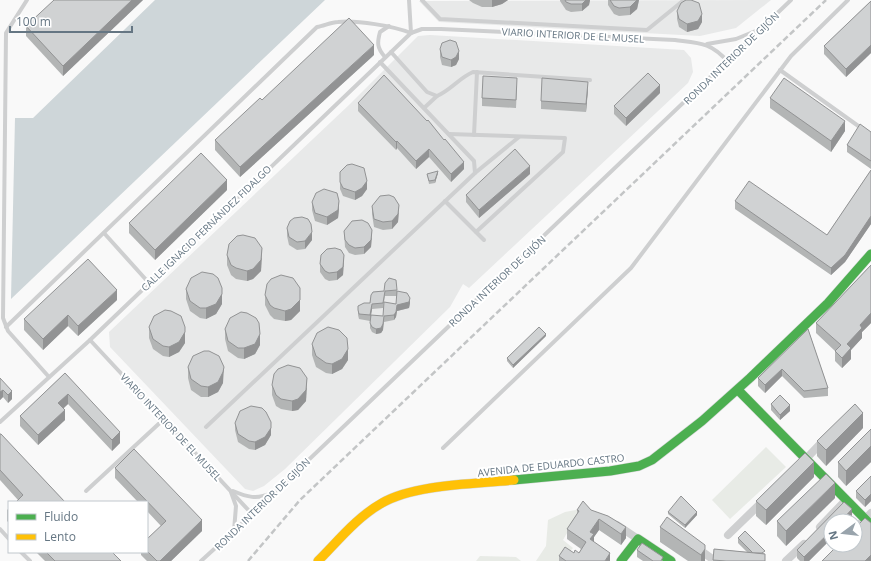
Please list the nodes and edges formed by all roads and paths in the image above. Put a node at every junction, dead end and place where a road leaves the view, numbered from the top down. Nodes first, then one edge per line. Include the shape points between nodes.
1 (27, 0) edge
2 (409, 0) edge
3 (422, 0) edge
4 (684, 0) edge
5 (791, 0) edge
6 (848, 0) edge
7 (389, 26) junction
8 (762, 28) junction
9 (411, 33) junction
10 (707, 44) junction
11 (391, 52) junction
12 (385, 57) junction
13 (380, 62) junction
14 (728, 62) junction
15 (780, 70) junction
16 (477, 72) junction
17 (590, 80) dead end
18 (437, 96) junction
19 (424, 108) junction
20 (448, 134) junction
21 (871, 134) edge
22 (474, 135) junction
23 (519, 137) junction
24 (474, 173) junction
25 (445, 201) junction
26 (476, 232) junction
27 (104, 233) junction
28 (484, 240) dead end
29 (871, 254) edge
30 (149, 283) junction
31 (6, 327) junction
32 (90, 340) junction
33 (49, 377) junction
34 (738, 390) junction
35 (164, 419) junction
36 (0, 422) edge
37 (206, 427) dead end
38 (831, 433) edge
39 (443, 448) dead end
40 (806, 459) junction
41 (794, 470) edge
42 (231, 490) junction
43 (276, 491) junction
44 (86, 492) dead end
45 (767, 497) edge
46 (846, 500) junction
47 (252, 514) junction
48 (869, 519) edge
49 (610, 521) edge
50 (0, 529) edge
51 (234, 532) junction
52 (728, 535) dead end
53 (8, 538) edge
54 (638, 539) junction
55 (688, 542) edge
56 (22, 553) edge
57 (713, 559) edge
58 (204, 560) edge
59 (30, 561) edge
60 (318, 561) edge
61 (621, 561) edge
62 (671, 561) edge
63 (786, 561) edge

1 - 31 lane via 6,33 3,318
2 - 9 lane
3 - 4 lane via 440,19 647,30
5 - 8 lane, RONDA INTERIOR DE GIJÓN
6 - 15 lane
7 - 9 lane
7 - 12 lane via 380,32 377,43
7 - 27 lane via 338,22 317,27
8 - 10 lane via 736,39
8 - 14 lane, RONDA INTERIOR DE GIJÓN
9 - 10 lane, VIARIO INTERIOR DE EL MUSEL via 422,29 441,29 675,40
9 - 11 lane, CALLE IGNACIO FERNÁNDEZ FIDALGO
10 - 14 lane, VIARIO INTERIOR DE EL MUSEL via 719,51
11 - 12 lane, CALLE IGNACIO FERNÁNDEZ FIDALGO
11 - 18 lane via 427,92
12 - 13 lane, CALLE IGNACIO FERNÁNDEZ FIDALGO
13 - 19 lane
13 - 30 lane, CALLE IGNACIO FERNÁNDEZ FIDALGO
14 - 43 lane, RONDA INTERIOR DE GIJÓN
15 - 21 lane
15 - 39 lane via 631,268
16 - 17 lane
16 - 18 lane via 465,75
16 - 22 lane
18 - 19 lane
19 - 20 lane
20 - 22 lane
20 - 24 lane via 474,161
22 - 23 lane
23 - 24 lane
23 - 26 lane via 565,138 563,152
24 - 25 lane
25 - 26 lane
25 - 37 lane
26 - 28 lane
27 - 30 lane
27 - 31 lane
29 - 34 street, AVENIDA DE EDUARDO CASTRO via 841,290
30 - 32 lane, CALLE IGNACIO FERNÁNDEZ FIDALGO
31 - 33 lane
32 - 33 lane, CALLE IGNACIO FERNÁNDEZ FIDALGO
32 - 35 lane, VIARIO INTERIOR DE EL MUSEL
33 - 36 lane, CALLE IGNACIO FERNÁNDEZ FIDALGO
34 - 40 street
34 - 60 street, AVENIDA DE EDUARDO CASTRO via 664,452 639,466 426,489 398,496 378,505
35 - 42 lane, VIARIO INTERIOR DE EL MUSEL
35 - 44 lane
38 - 40 street
40 - 41 street
40 - 46 street
42 - 43 lane via 249,498 263,497
42 - 47 lane, VIARIO INTERIOR DE EL MUSEL
42 - 51 lane via 236,506
43 - 47 lane, RONDA INTERIOR DE GIJÓN
45 - 52 street
46 - 48 street
46 - 63 street
47 - 51 lane, RONDA INTERIOR DE GIJÓN
49 - 54 street
50 - 53 lane
51 - 58 lane, RONDA INTERIOR DE GIJÓN
54 - 61 street
54 - 62 street
55 - 57 street
56 - 59 lane

